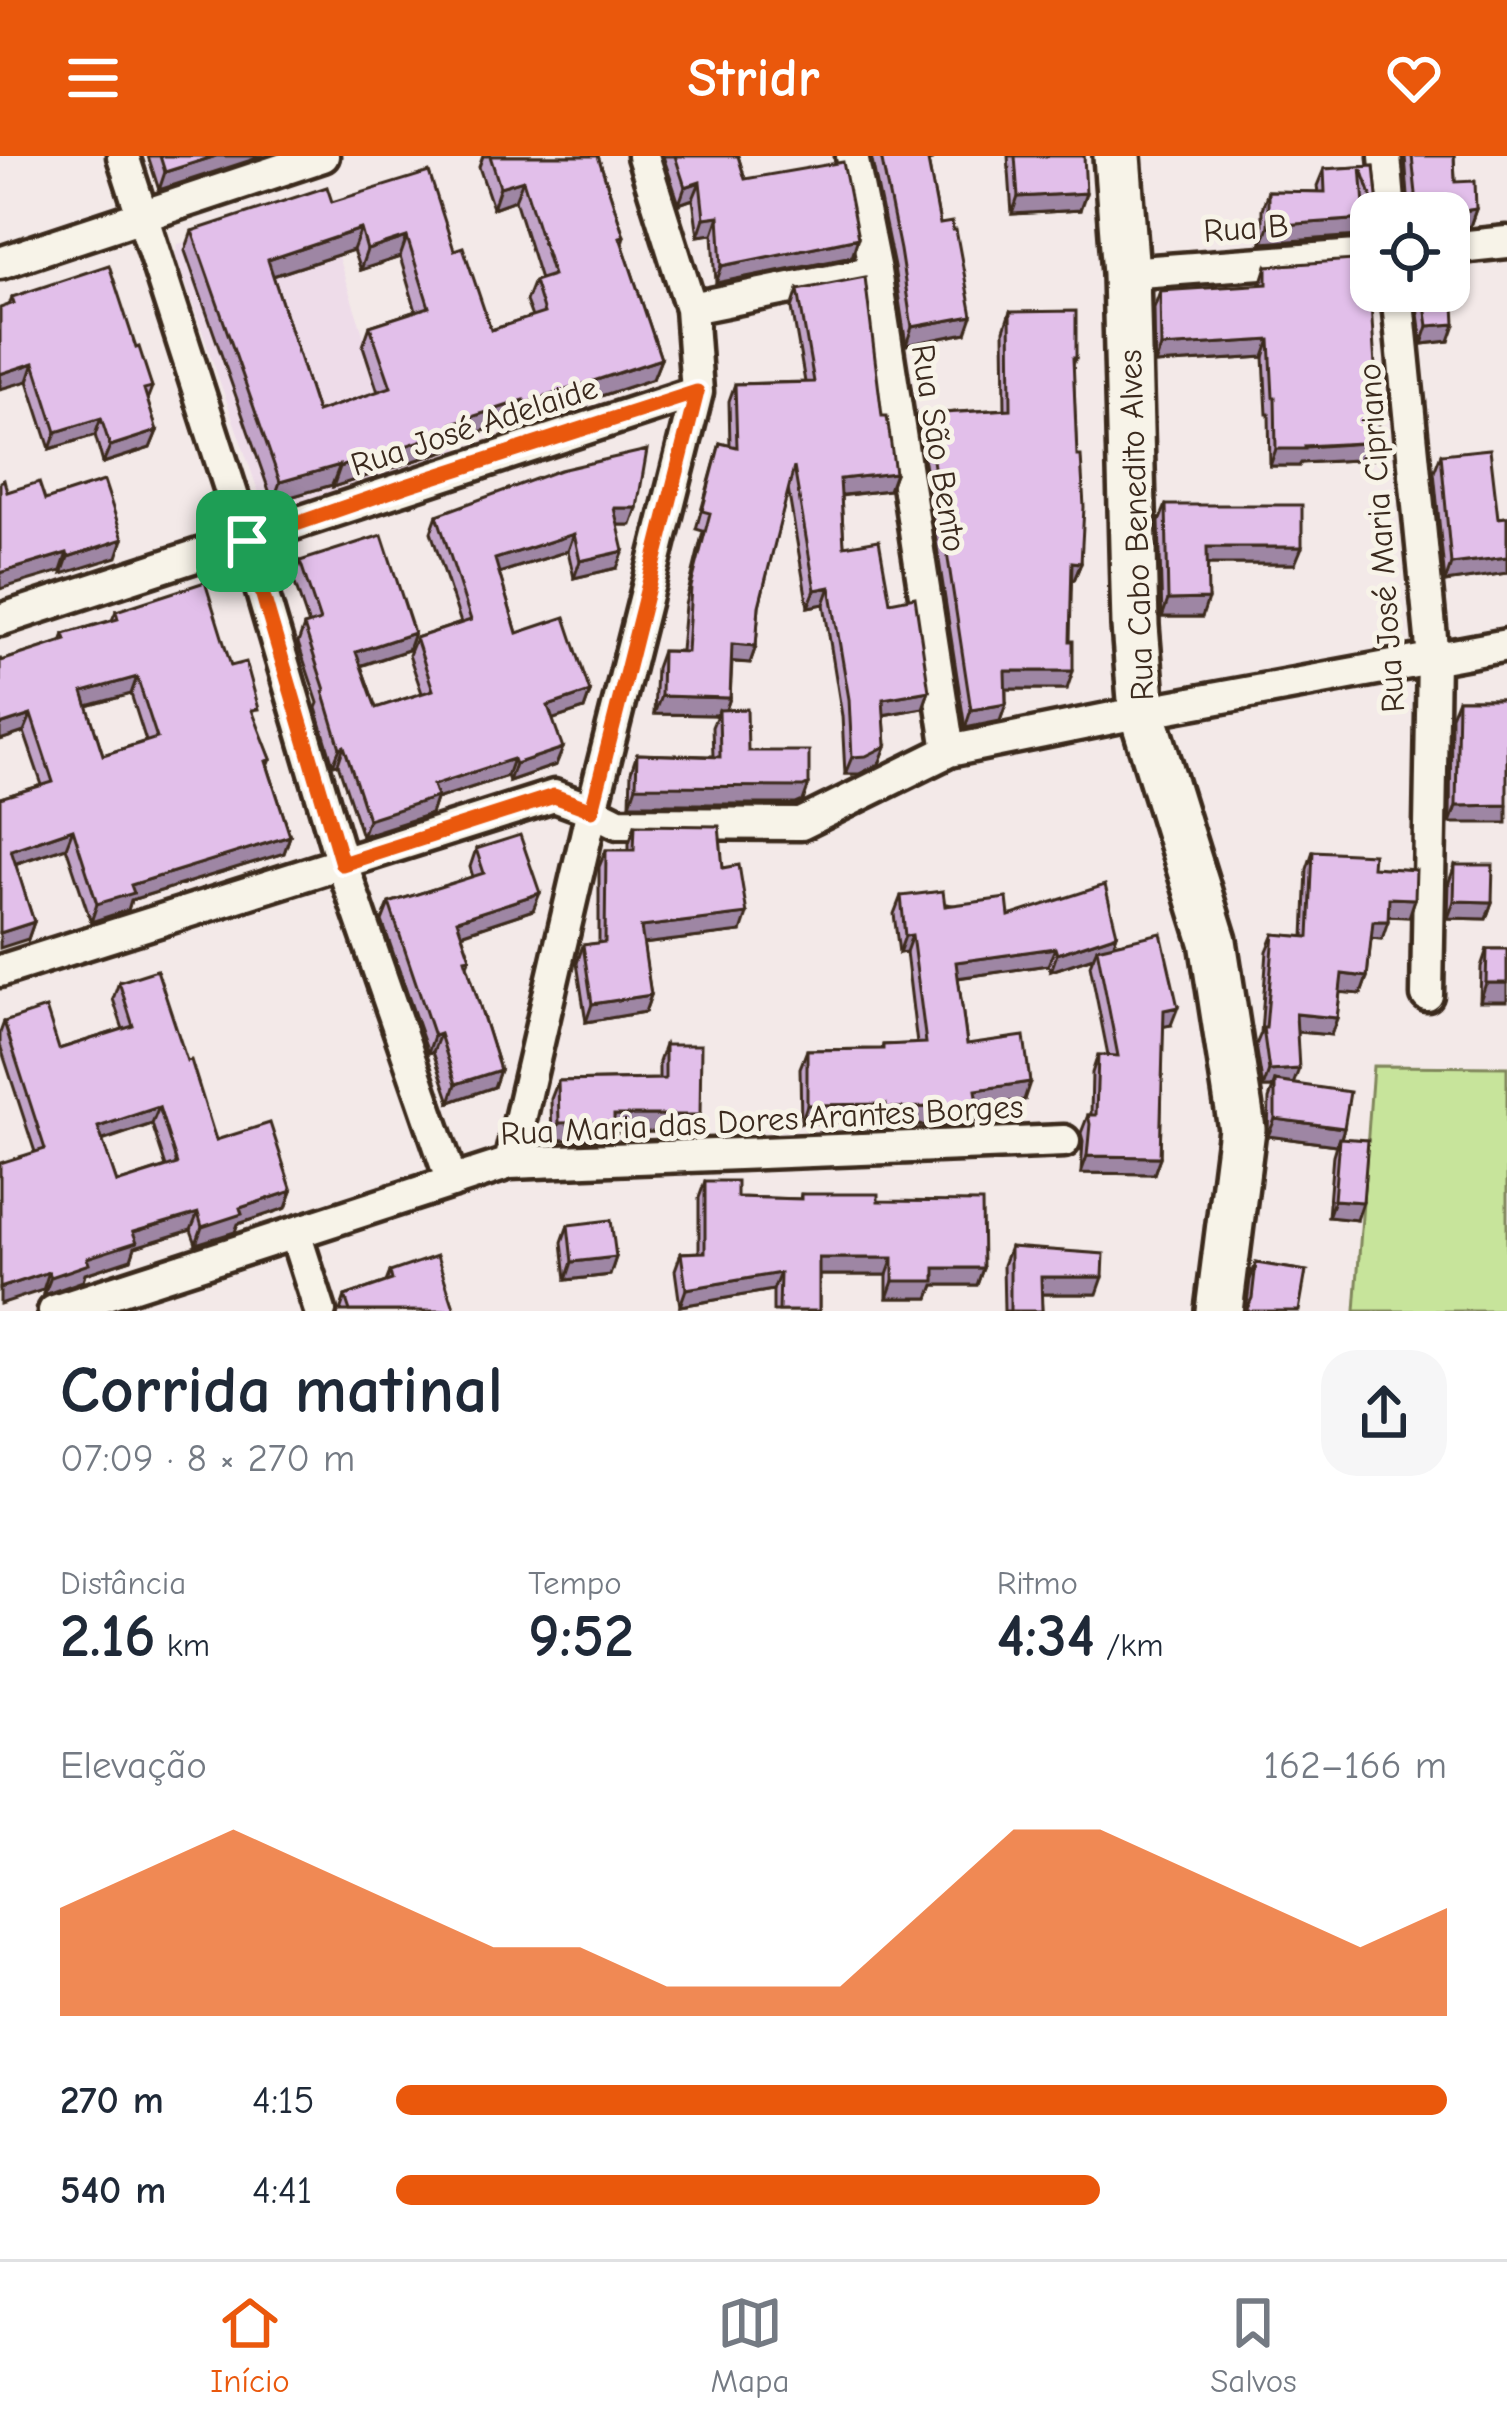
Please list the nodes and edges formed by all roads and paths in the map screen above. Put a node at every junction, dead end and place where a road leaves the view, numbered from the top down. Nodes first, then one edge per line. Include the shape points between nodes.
1 (123, 156) edge
2 (323, 156) edge
3 (643, 156) edge
4 (852, 156) edge
5 (1117, 156) edge
6 (1385, 156) edge
7 (1388, 192) edge
8 (142, 217) junction
9 (1507, 242) edge
10 (1470, 246) edge
11 (1350, 257) edge
12 (0, 263) edge
13 (875, 271) junction
14 (1126, 273) junction
15 (692, 308) junction
16 (1399, 312) edge
17 (697, 392) junction
18 (247, 541) junction
19 (0, 620) edge
20 (1507, 645) edge
21 (1433, 658) junction
22 (1142, 712) junction
23 (949, 752) junction
24 (592, 810) junction
25 (342, 864) junction
26 (0, 970) edge
27 (1427, 995) dead end
28 (1064, 1141) dead end
29 (510, 1163) junction
30 (452, 1182) junction
31 (295, 1232) junction
32 (54, 1311) edge
33 (320, 1311) edge
34 (1219, 1311) edge

1 - 8 street
2 - 8 street
3 - 15 street
4 - 13 street, Rua São Bento
5 - 14 main road, Rua Cabo Benedito Alves
6 - 7 street
8 - 12 street
8 - 18 street
9 - 10 street
11 - 14 street, Rua B
13 - 15 street
13 - 23 street, Rua São Bento
14 - 22 main road, Rua Cabo Benedito Alves
15 - 17 street
16 - 21 street, Rua José Maria Cipriano
17 - 18 street, Rua José Adelaide
17 - 24 street
18 - 19 street, Rua José Adelaide
18 - 25 street
20 - 21 street
21 - 22 street
21 - 27 street, Rua José Maria Cipriano
22 - 23 street
22 - 34 main road, Rua Cabo Benedito Alves via 1214,941 1242,1129
23 - 24 street via 801,824 618,823
24 - 25 street via 554,796
24 - 29 street
25 - 26 street
25 - 30 street
28 - 29 street, Rua Maria das Dores Arantes Borges
29 - 30 street, Rua Maria das Dores Arantes Borges
30 - 31 street, Rua Maria das Dores Arantes Borges
31 - 32 street, Rua Maria das Dores Arantes Borges
31 - 33 street

